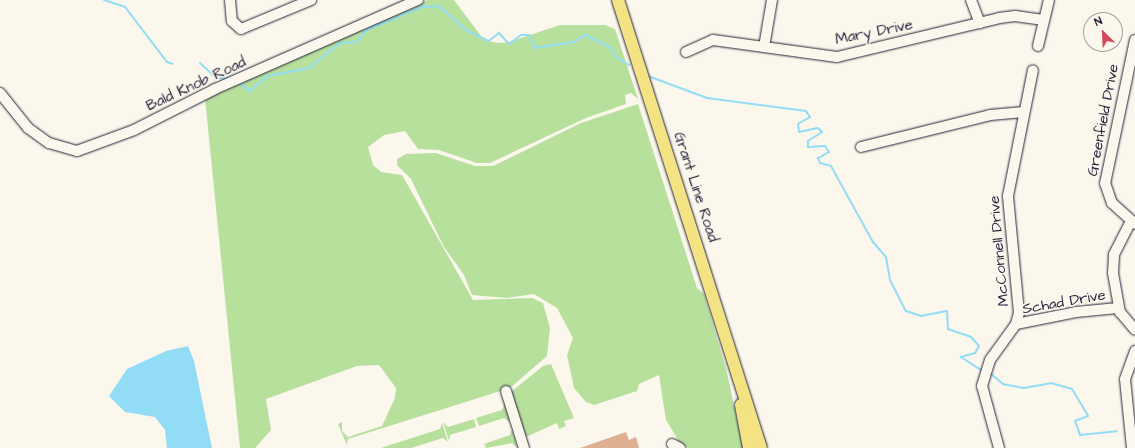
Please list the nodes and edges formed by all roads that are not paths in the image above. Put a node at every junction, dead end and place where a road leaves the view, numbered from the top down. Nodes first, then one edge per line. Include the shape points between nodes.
1 (230, 0) edge
2 (311, 0) edge
3 (418, 0) edge
4 (618, 0) edge
5 (772, 0) edge
6 (972, 0) edge
7 (1049, 0) edge
8 (1044, 20) junction
9 (980, 23) junction
10 (1135, 40) edge
11 (1038, 46) dead end
12 (764, 47) junction
13 (686, 52) dead end
14 (1033, 70) dead end
15 (0, 94) edge
16 (1024, 112) junction
17 (861, 147) dead end
18 (1133, 223) edge
19 (1118, 308) junction
20 (1016, 324) junction
21 (1135, 330) edge
22 (1135, 350) edge
23 (739, 386) junction
24 (506, 391) dead end
25 (524, 448) edge
26 (749, 448) edge
27 (761, 448) edge
28 (999, 448) edge
29 (1132, 448) edge

1 - 2 street via 234,26 240,29
3 - 15 street, Bald Knob Road via 215,90 134,130 77,151 49,143 28,128
4 - 23 main road, Grant Line Road
5 - 12 street
6 - 9 street
7 - 8 street
8 - 9 street, Mary Drive via 1015,16
8 - 11 street
9 - 12 street, Mary Drive via 843,56
10 - 18 street, Greenfield Drive via 1105,183 1112,203
12 - 13 street, Mary Drive via 713,40
14 - 16 street, McConnell Drive
16 - 17 street via 990,115
16 - 20 street, McConnell Drive via 1008,196 1019,299
18 - 19 street, Greenfield Drive via 1113,261
19 - 20 street, Schad Drive via 1076,312
19 - 21 street
20 - 28 street, McConnell Drive via 993,353 983,380 983,399
22 - 29 street via 1125,379
23 - 26 main road, Grant Line Road
23 - 27 main road, Grant Line Road
24 - 25 street

